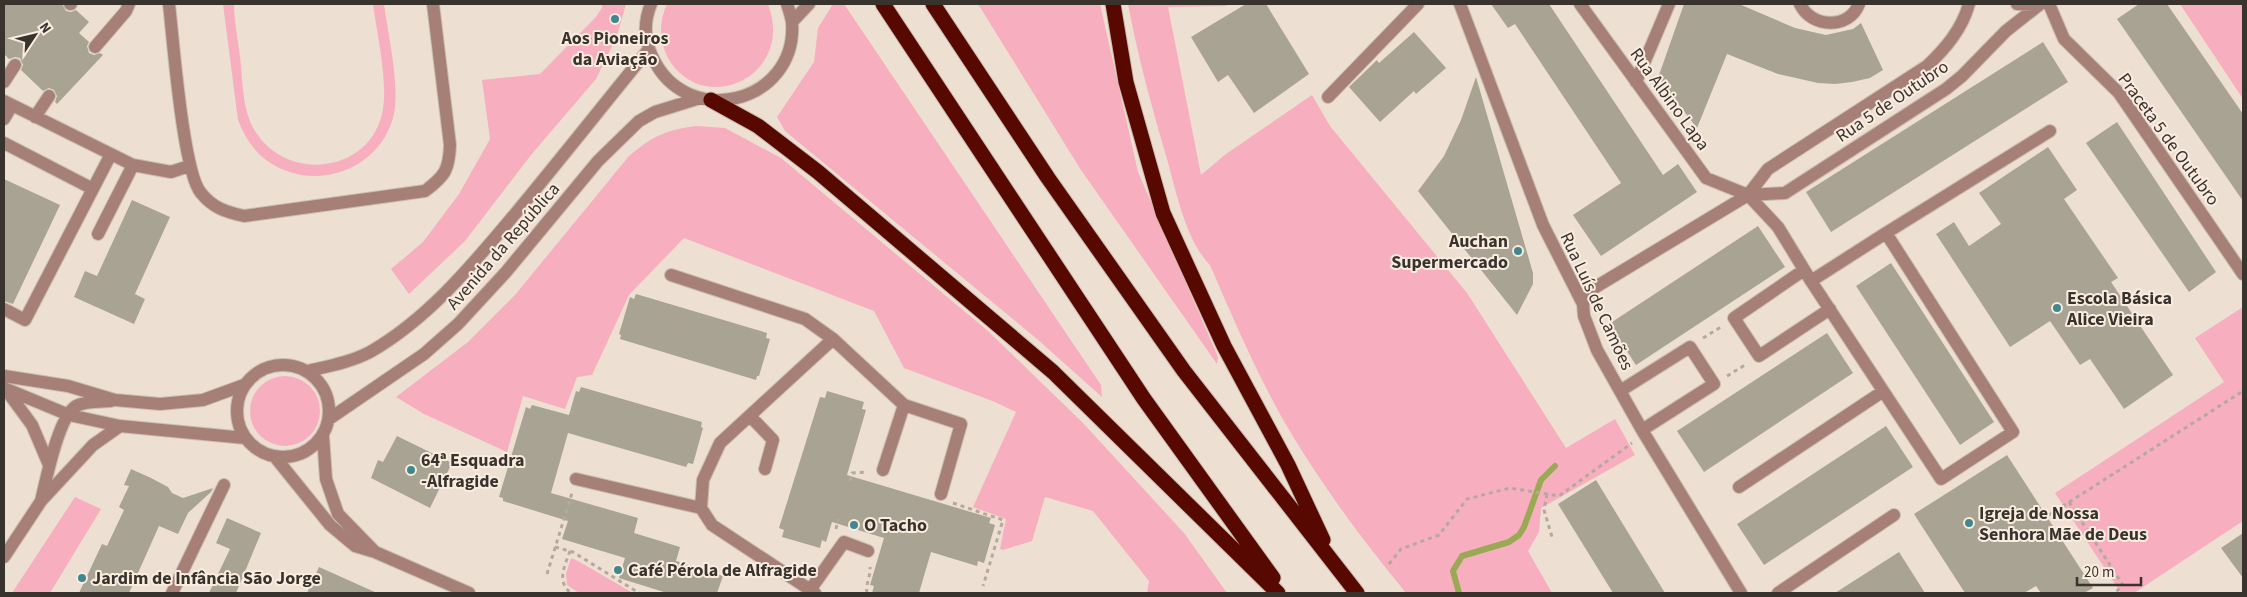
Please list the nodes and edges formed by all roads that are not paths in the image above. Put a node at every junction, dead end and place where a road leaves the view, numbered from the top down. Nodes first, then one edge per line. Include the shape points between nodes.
1 (129, 4) edge
2 (168, 4) edge
3 (433, 4) edge
4 (787, 4) edge
5 (809, 4) edge
6 (933, 4) edge
7 (1113, 4) edge
8 (1418, 4) edge
9 (1460, 4) edge
10 (1580, 4) edge
11 (1669, 4) edge
12 (1859, 4) edge
13 (1969, 4) edge
14 (2017, 4) edge
15 (2044, 4) edge
16 (1797, 5) edge
17 (884, 6) edge
18 (648, 7) edge
19 (792, 22) junction
20 (95, 47) dead end
21 (649, 49) junction
22 (15, 65) dead end
23 (4, 82) edge
24 (1636, 82) junction
25 (49, 96) dead end
26 (1328, 97) dead end
27 (705, 99) junction
28 (8, 103) edge
29 (35, 117) junction
30 (4, 119) edge
31 (2050, 132) dead end
32 (4, 143) edge
33 (111, 154) junction
34 (133, 165) junction
35 (189, 166) junction
36 (93, 189) junction
37 (1748, 195) junction
38 (1886, 233) junction
39 (98, 234) dead end
40 (2243, 274) edge
41 (671, 275) dead end
42 (1808, 276) junction
43 (1583, 304) junction
44 (4, 309) edge
45 (1830, 309) junction
46 (833, 339) junction
47 (308, 371) junction
48 (4, 376) edge
49 (244, 385) junction
50 (5, 389) edge
51 (1620, 391) junction
52 (1882, 392) junction
53 (115, 400) junction
54 (904, 405) junction
55 (69, 415) junction
56 (750, 416) junction
57 (330, 419) junction
58 (120, 426) junction
59 (1642, 430) junction
60 (323, 436) junction
61 (245, 438) junction
62 (275, 457) junction
63 (49, 466) junction
64 (765, 469) dead end
65 (883, 470) road end
66 (576, 478) dead end
67 (224, 485) dead end
68 (1739, 487) dead end
69 (941, 494) dead end
70 (42, 501) junction
71 (701, 508) junction
72 (1894, 515) dead end
73 (868, 551) dead end
74 (375, 552) junction
75 (4, 557) edge
76 (1335, 566) junction
77 (812, 591) edge
78 (1734, 591) edge
79 (172, 593) edge
80 (469, 593) edge
81 (1278, 593) edge
82 (1284, 593) edge
83 (1357, 593) edge
84 (1778, 593) edge

1 - 20 street
2 - 35 street
3 - 35 street via 450,145 449,164 441,179 425,191 244,216 219,210 212,204 200,192
4 - 19 street, Avenida da República
5 - 19 street
6 - 76 highway via 1048,178 1184,371
7 - 76 highway via 1126,82 1163,212 1224,346 1288,465
8 - 26 street
9 - 43 street, Rua Luís de Camões via 1542,225
10 - 24 street, Rua Albino Lapa
11 - 24 street
12 - 16 street via 1851,16 1830,24 1819,22
13 - 37 street, Rua 5 de Outubro via 1953,39 1927,66 1768,169
14 - 15 street
15 - 37 street, Rua 5 de Outubro via 2006,31 1962,76 1938,94 1785,193
15 - 40 street, Praceta 5 de Outubro via 2064,39 2119,94
17 - 82 highway via 1144,399
18 - 21 street, Avenida da República via 646,37
19 - 27 street, Avenida da República via 790,44 783,64 770,80 752,93 732,100
21 - 27 street, Avenida da República via 656,66 668,80 683,91
21 - 47 street, Avenida da República via 500,232 438,300 400,332 368,353
22 - 23 street
24 - 37 street, Rua Albino Lapa via 1706,178
25 - 29 street
27 - 57 street, Avenida da República via 655,112 639,121 598,162 458,324 424,354
27 - 81 highway via 758,126 818,172 1046,366
28 - 29 street
28 - 30 street
29 - 33 street
31 - 38 street
32 - 36 street
33 - 34 street
33 - 36 street
34 - 35 street via 171,172
34 - 39 street
36 - 44 street via 25,320
37 - 42 street via 1778,227
37 - 43 street, Rua 5 de Outubro via 1594,288
38 - 42 street
38 - 52 street via 2013,432 1941,479
41 - 46 street via 805,319
42 - 45 street
42 - 45 street via 1734,318 1759,356
43 - 51 street, Rua Luís de Camões via 1584,316 1597,350
45 - 52 street
46 - 54 street
46 - 56 street
47 - 49 street via 291,364 273,365 256,372
47 - 57 street via 322,384 329,400
48 - 53 street via 68,386
49 - 53 street via 204,400 183,403
49 - 61 street via 237,402 237,421
50 - 55 street
50 - 63 street via 32,425
51 - 59 street, Rua Luís de Camões
51 - 59 street via 1690,347 1714,384
52 - 68 street
53 - 55 street via 78,405
54 - 65 street
54 - 69 street via 961,424
55 - 58 street
55 - 63 street
56 - 64 street via 773,440
56 - 71 street via 720,443 703,480
57 - 60 street
58 - 61 street
58 - 70 street via 93,446
59 - 78 street, Rua Luís de Camões
60 - 62 street via 310,449 294,456
60 - 74 street via 326,479 338,514
61 - 62 street via 258,450
62 - 74 street via 330,525 355,546
63 - 70 street
66 - 71 street
67 - 79 street
70 - 75 street
71 - 77 street via 712,525
72 - 84 street
73 - 77 street via 844,542
74 - 80 street
76 - 83 highway

